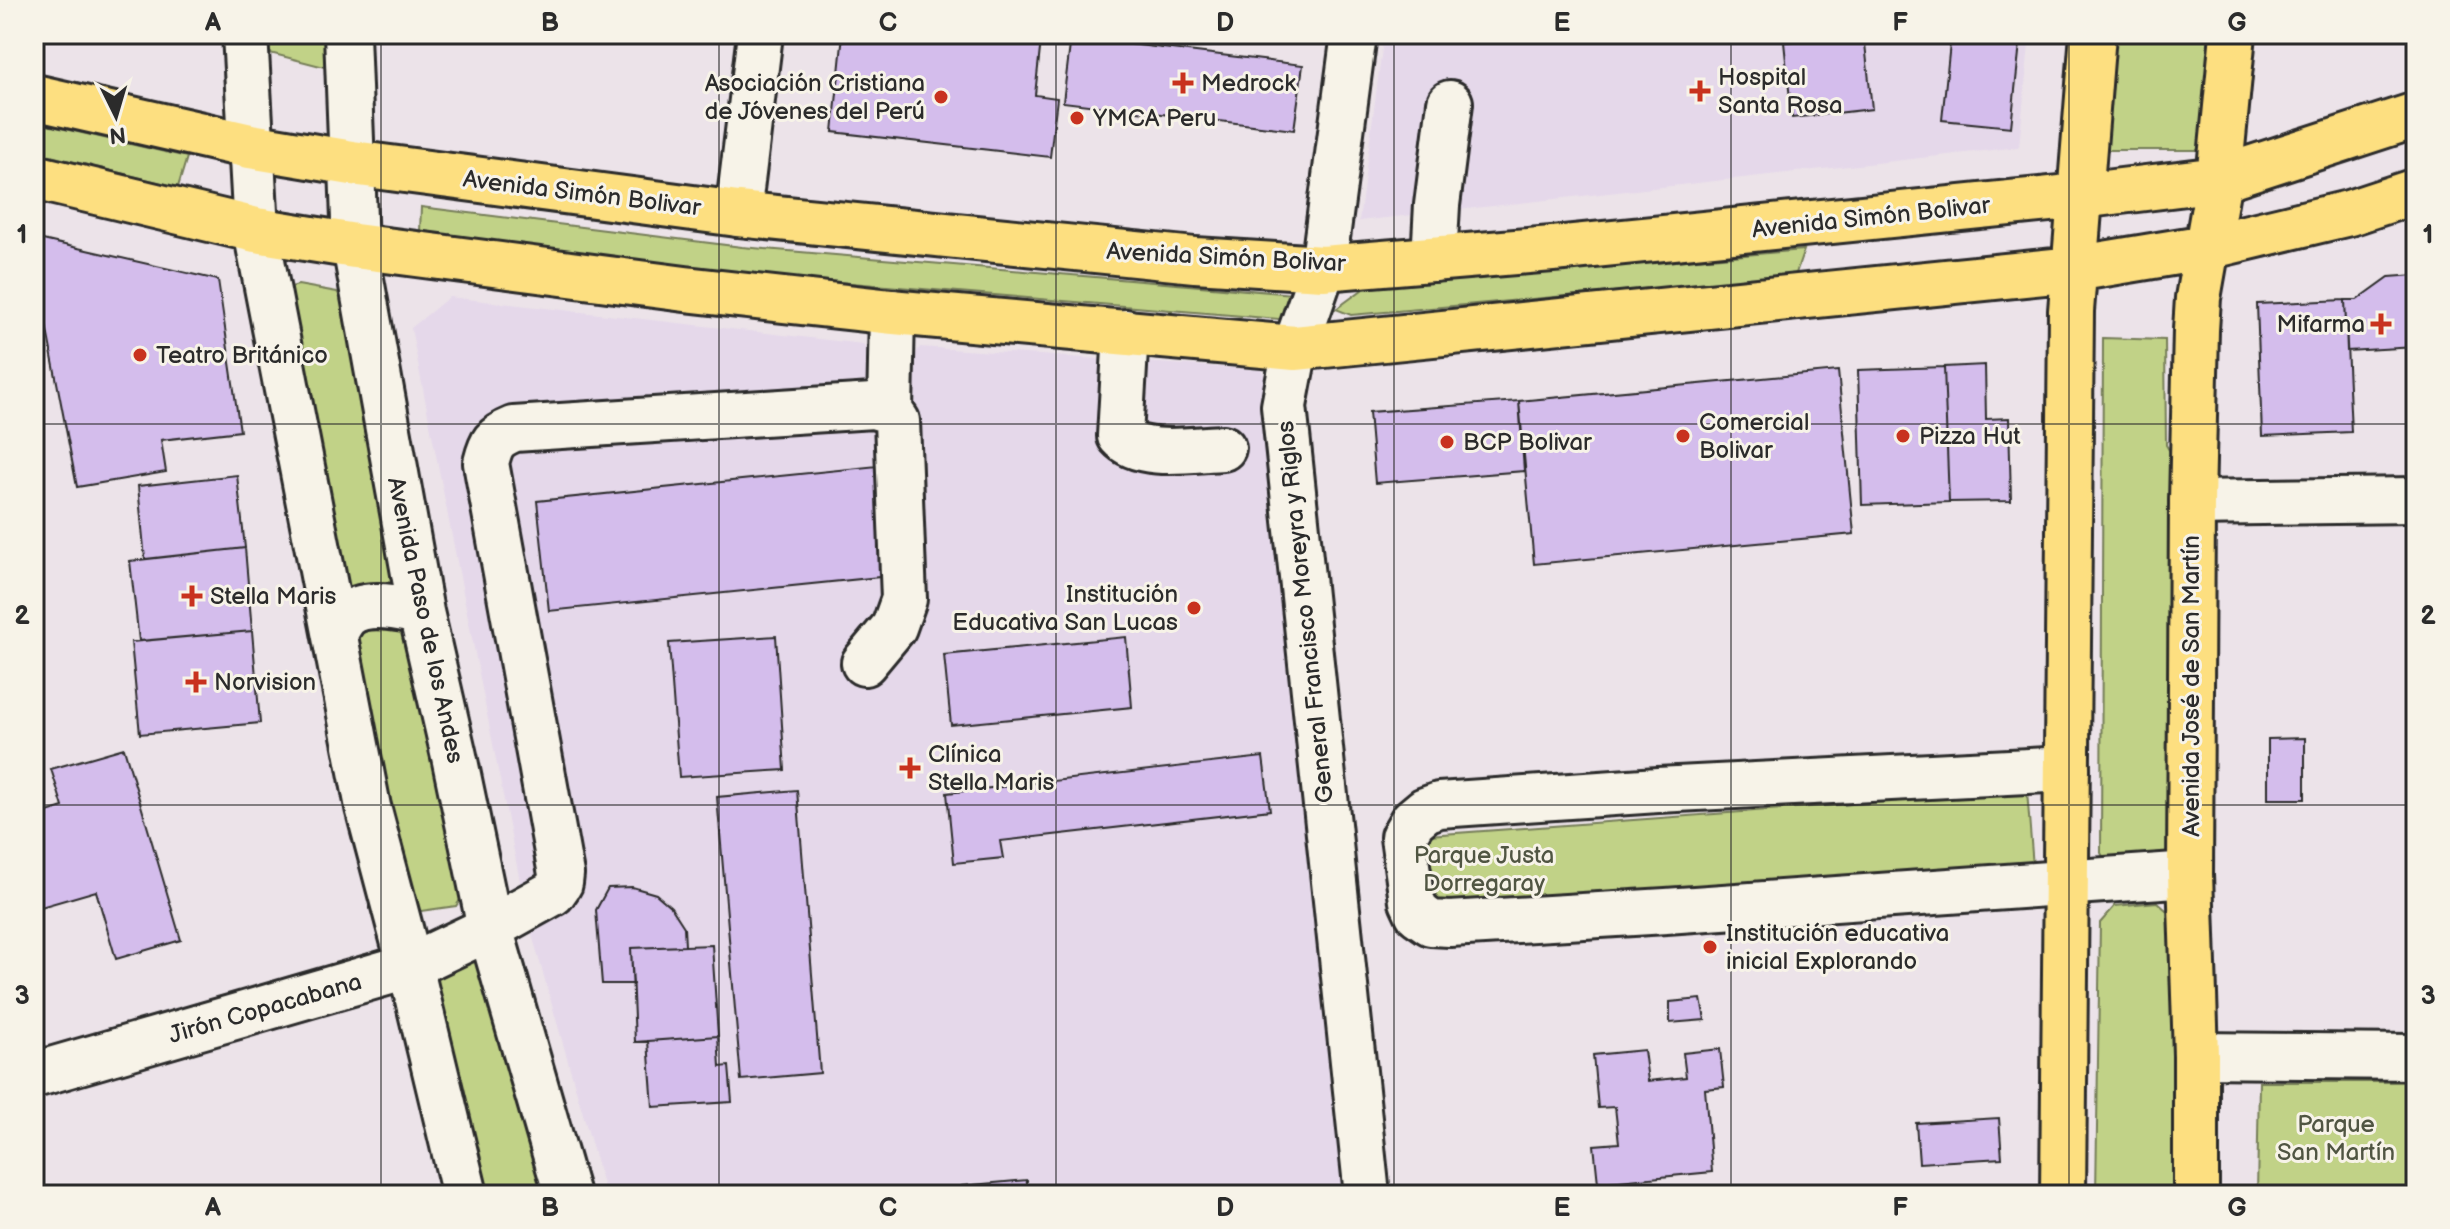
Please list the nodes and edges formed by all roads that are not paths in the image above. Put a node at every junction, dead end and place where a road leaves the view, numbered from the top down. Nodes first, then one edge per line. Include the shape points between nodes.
1 (245, 34) edge
2 (347, 34) edge
3 (760, 34) edge
4 (1354, 34) edge
5 (2093, 34) edge
6 (2233, 34) edge
7 (34, 97) edge
8 (1450, 103) dead end
9 (2416, 115) edge
10 (250, 146) junction
11 (352, 163) junction
12 (34, 177) edge
13 (2219, 179) junction
14 (2416, 191) edge
15 (2080, 196) junction
16 (738, 214) junction
17 (256, 230) junction
18 (355, 246) junction
19 (2207, 247) junction
20 (1434, 259) junction
21 (1323, 268) junction
22 (2074, 269) junction
23 (892, 312) junction
24 (1126, 332) junction
25 (1295, 348) junction
26 (890, 411) junction
27 (1223, 448) dead end
28 (2416, 500) edge
29 (2192, 503) junction
30 (421, 612) junction
31 (335, 633) junction
32 (864, 663) dead end
33 (2067, 769) junction
34 (2190, 874) junction
35 (2066, 881) junction
36 (490, 928) junction
37 (410, 966) junction
38 (2196, 1055) junction
39 (2416, 1057) edge
40 (34, 1075) edge
41 (465, 1195) edge
42 (567, 1195) edge
43 (1367, 1195) edge
44 (2063, 1195) edge
45 (2196, 1195) edge

1 - 10 street
2 - 11 street, Avenida Paso de los Andes
3 - 16 street
4 - 21 street, General Francisco Moreyra y Riglos
5 - 15 main road
6 - 13 main road, Avenida José de San Martín
7 - 10 main road, Avenida Simón Bolivar
8 - 20 street
9 - 13 main road, Avenida Simón Bolivar
10 - 11 main road, Avenida Simón Bolivar
10 - 17 street
11 - 16 main road, Avenida Simón Bolivar
11 - 18 street, Avenida Paso de los Andes
12 - 17 main road
13 - 15 main road, Avenida Simón Bolivar
13 - 19 main road, Avenida José de San Martín
14 - 19 main road
15 - 20 main road, Avenida Simón Bolivar
15 - 22 main road
16 - 21 main road, Avenida Simón Bolivar
17 - 18 main road
17 - 31 street
18 - 23 main road
18 - 30 street, Avenida Paso de los Andes
19 - 22 main road
19 - 29 main road, Avenida José de San Martín via 2196,319
20 - 21 main road, Avenida Simón Bolivar
21 - 25 street, General Francisco Moreyra y Riglos
22 - 25 main road
22 - 33 main road
23 - 24 main road
23 - 26 street
24 - 25 main road
24 - 27 street via 1120,436 1127,445 1145,450
25 - 43 street, General Francisco Moreyra y Riglos via 1284,406
26 - 32 street via 897,421 904,599 894,627
26 - 36 street, Jirón Copacabana via 873,406 514,429 491,443 486,463 561,874 553,893
28 - 29 street
29 - 34 main road, Avenida José de San Martín
30 - 31 street via 372,605 346,615
30 - 36 street, Avenida Paso de los Andes
31 - 37 street via 368,807
33 - 35 main road
33 - 35 street via 1439,805 1413,820 1403,837 1412,901 1431,923
34 - 35 street
34 - 38 main road, Avenida José de San Martín
35 - 44 main road
36 - 37 street, Jirón Copacabana
36 - 42 street, Avenida Paso de los Andes
37 - 40 street, Jirón Copacabana
37 - 41 street
38 - 39 street
38 - 45 main road, Avenida José de San Martín

